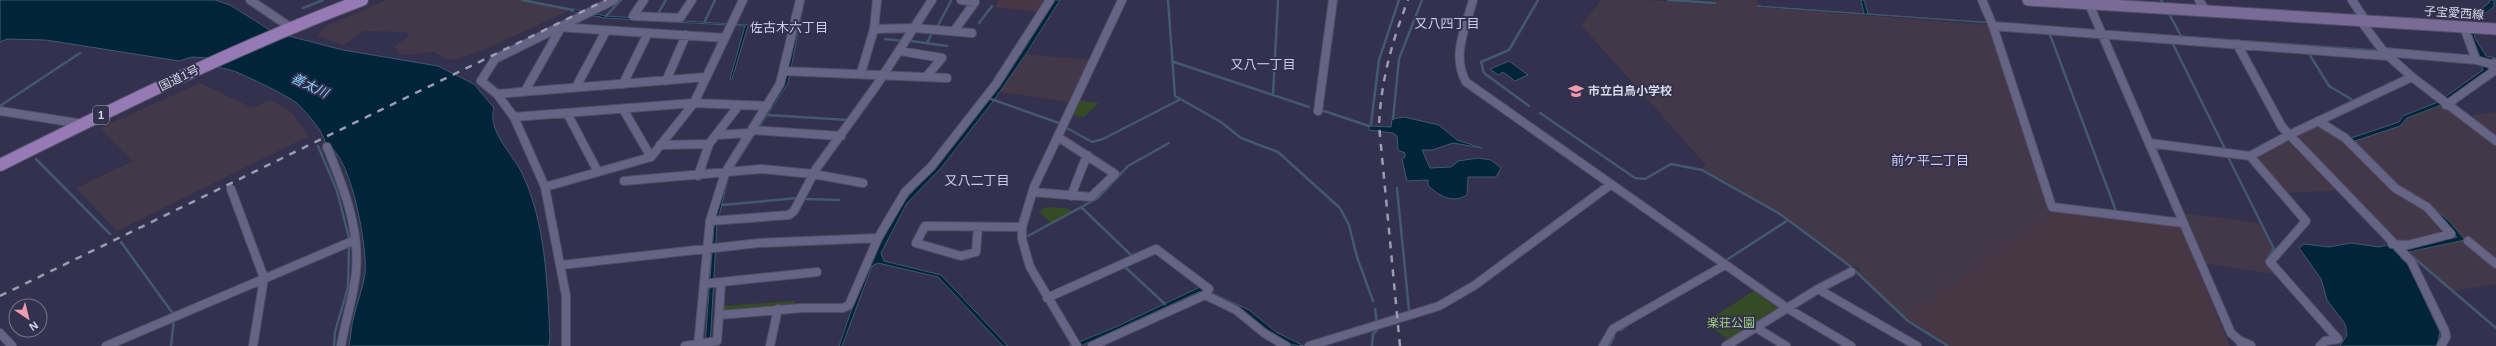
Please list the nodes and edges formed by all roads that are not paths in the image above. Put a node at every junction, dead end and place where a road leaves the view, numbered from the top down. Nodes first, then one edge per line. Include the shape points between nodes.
1 (250, 0) edge
2 (362, 0) edge
3 (614, 0) edge
4 (644, 0) edge
5 (692, 0) edge
6 (743, 0) edge
7 (800, 0) edge
8 (877, 0) edge
9 (932, 0) edge
10 (961, 0) edge
11 (1050, 0) edge
12 (1122, 0) edge
13 (1333, 0) edge
14 (1474, 0) edge
15 (1982, 0) edge
16 (2028, 0) edge
17 (2199, 0) edge
18 (2352, 0) edge
19 (348, 2) edge
20 (2101, 2) edge
21 (2089, 4) junction
22 (2206, 11) junction
23 (2362, 20) junction
24 (1992, 24) junction
25 (558, 27) junction
26 (2464, 27) junction
27 (290, 28) junction
28 (874, 28) junction
29 (915, 28) junction
30 (2496, 29) edge
31 (606, 30) junction
32 (954, 31) junction
33 (648, 33) junction
34 (2103, 33) junction
35 (972, 34) dead end
36 (686, 35) junction
37 (725, 38) junction
38 (2237, 44) junction
39 (900, 51) junction
40 (2384, 52) junction
41 (2476, 59) junction
42 (2494, 63) edge
43 (787, 70) junction
44 (861, 73) junction
45 (882, 75) junction
46 (706, 77) junction
47 (926, 77) junction
48 (2412, 77) junction
49 (947, 78) dead end
50 (666, 80) junction
51 (623, 84) junction
52 (576, 87) junction
53 (525, 91) junction
54 (497, 94) junction
55 (694, 103) junction
56 (739, 105) junction
57 (2446, 105) junction
58 (767, 106) junction
59 (623, 109) junction
60 (0, 111) edge
61 (1318, 111) dead end
62 (567, 113) junction
63 (514, 117) junction
64 (2318, 121) junction
65 (83, 124) junction
66 (754, 131) junction
67 (2291, 134) junction
68 (716, 135) junction
69 (840, 136) junction
70 (1058, 137) junction
71 (2496, 141) edge
72 (2149, 143) junction
73 (709, 144) junction
74 (660, 145) junction
75 (327, 147) dead end
76 (1087, 155) junction
77 (2250, 156) junction
78 (651, 157) junction
79 (0, 165) edge
80 (598, 172) junction
81 (728, 173) junction
82 (812, 174) junction
83 (698, 176) junction
84 (624, 181) dead end
85 (863, 183) dead end
86 (1610, 185) junction
87 (230, 188) dead end
88 (545, 188) junction
89 (1033, 192) junction
90 (1071, 196) junction
91 (714, 220) junction
92 (2183, 223) junction
93 (978, 227) junction
94 (1022, 227) junction
95 (878, 238) junction
96 (355, 240) junction
97 (2468, 241) dead end
98 (2393, 245) junction
99 (712, 248) junction
100 (2496, 264) edge
101 (561, 265) junction
102 (1725, 265) junction
103 (817, 272) dead end
104 (1851, 272) dead end
105 (264, 278) junction
106 (713, 283) junction
107 (1818, 289) junction
108 (1206, 293) junction
109 (1047, 298) junction
110 (1787, 308) junction
111 (778, 309) junction
112 (719, 315) junction
113 (1755, 327) junction
114 (0, 333) edge
115 (715, 343) edge
116 (1076, 344) edge
117 (2245, 344) edge
118 (699, 345) edge
119 (12, 346) edge
120 (106, 346) edge
121 (253, 346) edge
122 (341, 346) edge
123 (566, 346) edge
124 (685, 346) edge
125 (770, 346) edge
126 (1092, 346) edge
127 (1286, 346) edge
128 (1309, 346) edge
129 (1604, 346) edge
130 (1726, 346) edge
131 (1786, 346) edge
132 (1851, 346) edge
133 (1917, 346) edge
134 (2320, 346) edge
135 (2441, 346) edge

1 - 27 street
2 - 19 highway, 国道1号 / 1
3 - 25 street
4 - 5 street via 632,16 680,18
6 - 37 street
7 - 43 street
8 - 28 street
9 - 29 street
10 - 32 street via 975,2
11 - 95 street via 996,84 931,167 905,192
12 - 70 street
13 - 61 street
14 - 86 street via 1458,56 1460,75 1482,94
15 - 24 street
16 - 21 main road, 子宝愛西線
17 - 22 street
18 - 23 street
19 - 27 highway, 国道1号 / 1
20 - 21 main road, 子宝愛西線
20 - 22 main road, 子宝愛西線
21 - 34 street
22 - 23 main road, 子宝愛西線
23 - 26 main road, 子宝愛西線
23 - 40 street
24 - 34 street
24 - 92 street via 2052,206
25 - 31 street
25 - 53 street via 559,31
25 - 54 street via 495,59 481,81
26 - 30 main road, 子宝愛西線
26 - 41 street
27 - 65 highway, 国道1号 / 1 via 202,66
28 - 29 street
28 - 44 street
29 - 32 street
29 - 39 street
31 - 33 street
31 - 52 street
32 - 35 street
33 - 36 street
33 - 51 street
34 - 38 street
34 - 72 street
36 - 37 street
36 - 50 street
37 - 46 street
38 - 40 street
38 - 67 street via 2282,127
39 - 45 street
39 - 47 street via 942,58
40 - 41 street
40 - 48 street
41 - 42 street
42 - 57 street via 2494,71
43 - 44 street
43 - 58 street
44 - 45 street
45 - 47 street
45 - 69 street
46 - 50 street
46 - 55 street
47 - 49 street
48 - 57 street
48 - 64 street
50 - 51 street
51 - 52 street
52 - 53 street
53 - 54 street
54 - 63 street
55 - 56 street
55 - 59 street
55 - 74 street
56 - 58 street
56 - 68 street
57 - 71 street
58 - 66 street
59 - 62 street
59 - 78 street
60 - 65 street
62 - 63 street
62 - 80 street
63 - 88 street
64 - 67 street
64 - 98 street via 2345,138 2394,188 2426,208 2451,234 2408,245
65 - 79 highway, 国道1号 / 1
66 - 68 street
66 - 69 street
66 - 81 street
67 - 77 street
67 - 98 street
68 - 73 street
69 - 82 street
70 - 76 street
70 - 89 street
72 - 77 street
72 - 92 street
73 - 74 street
73 - 83 street
74 - 78 street
75 - 96 street via 348,200
76 - 90 street
76 - 90 street via 1115,174 1091,197
77 - 134 street via 2306,221 2270,262 2338,339 2325,341
78 - 80 street
80 - 88 street
81 - 82 street via 761,169
81 - 83 street
81 - 91 street
82 - 85 street
82 - 91 street via 796,211 789,215
83 - 84 street
86 - 102 street
86 - 128 street via 1475,286 1439,306
87 - 105 street
88 - 101 street
89 - 90 street
89 - 94 street
91 - 99 street
92 - 117 street via 2231,333
93 - 93 street via 925,226 916,243 961,256 976,252
93 - 94 street
94 - 109 street via 1024,248
95 - 99 street via 833,238
95 - 111 street via 849,305 843,308
96 - 105 street
96 - 122 street via 357,262
97 - 100 street
98 - 135 street via 2411,260 2445,331 2446,337
99 - 101 street
99 - 106 street
101 - 123 street via 566,296
102 - 110 street
102 - 129 street via 1613,329
103 - 106 street
104 - 107 street
105 - 120 street
105 - 121 street
106 - 112 street
106 - 118 street
107 - 110 street
107 - 133 street
108 - 109 street via 1156,249
108 - 126 street
108 - 127 street via 1236,310 1264,333
109 - 116 street
110 - 113 street
110 - 132 street
111 - 112 street
111 - 125 street
112 - 115 street
113 - 130 street
113 - 131 street
114 - 119 street
115 - 118 street
118 - 124 street

